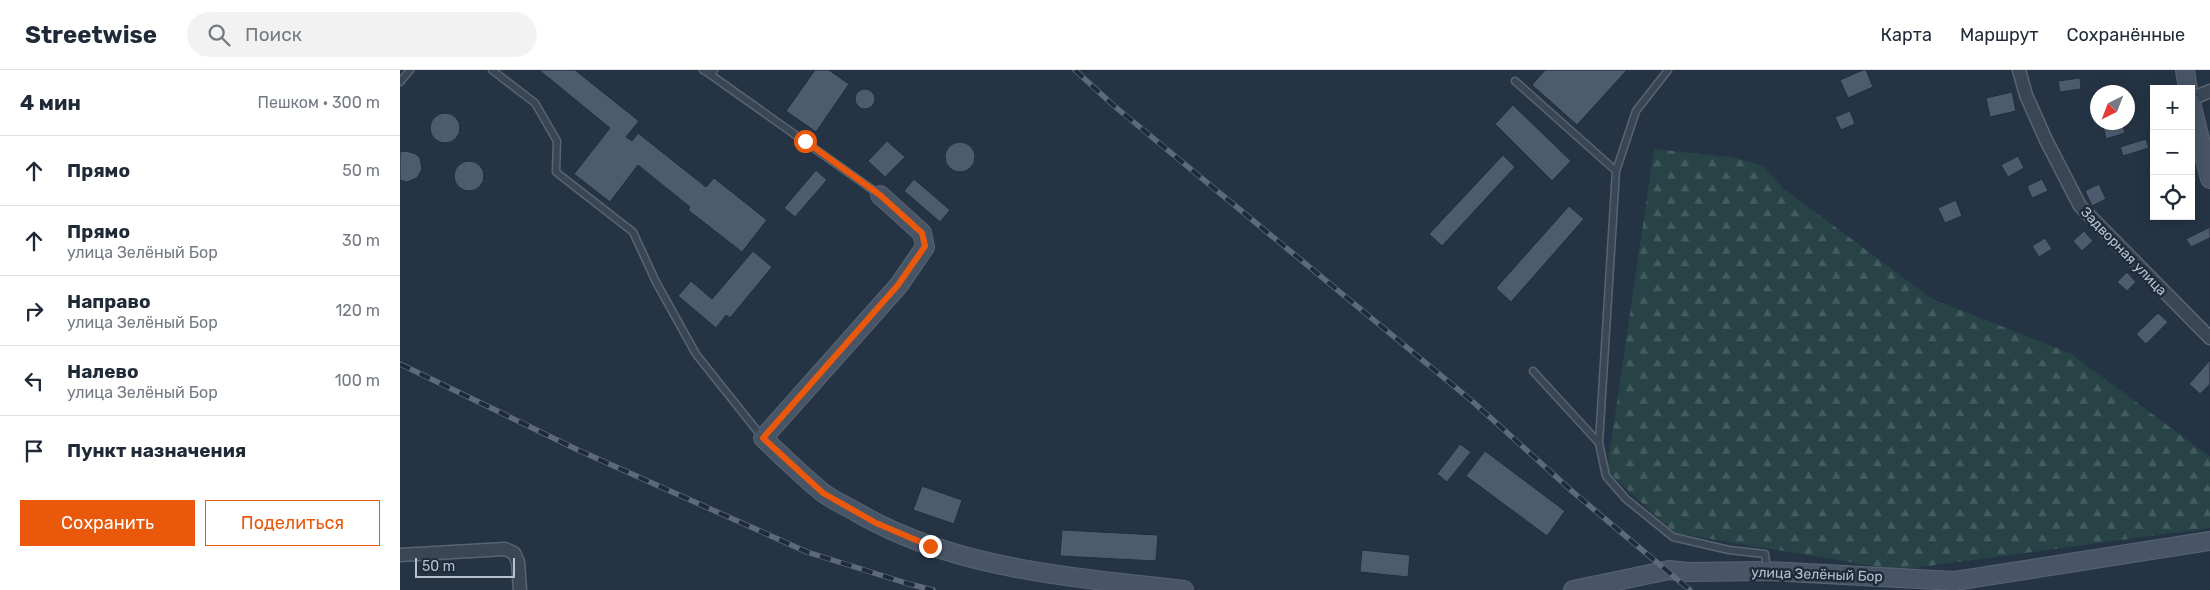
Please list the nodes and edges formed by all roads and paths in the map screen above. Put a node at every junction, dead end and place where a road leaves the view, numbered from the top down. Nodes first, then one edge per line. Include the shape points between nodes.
1 (410, 70) edge
2 (492, 70) edge
3 (703, 70) edge
4 (1668, 70) edge
5 (2019, 70) edge
6 (2185, 70) edge
7 (712, 73) edge
8 (1515, 81) dead end
9 (400, 82) edge
10 (2187, 85) edge
11 (2210, 91) edge
12 (2195, 97) edge
13 (2195, 120) edge
14 (1616, 172) junction
15 (2210, 179) edge
16 (880, 195) joint
17 (2210, 338) edge
18 (1533, 371) dead end
19 (763, 438) junction
20 (1599, 442) junction
21 (2210, 541) edge
22 (400, 555) edge
23 (1767, 571) junction
24 (520, 590) edge
25 (1184, 590) edge
26 (1573, 590) edge

1 - 9 lane
2 - 19 lane via 535,103 557,141 556,172 632,232 696,354
3 - 7 lane
4 - 14 lane via 1636,111
5 - 17 street, Задворная улица via 2046,140 2080,206
6 - 10 street
7 - 16 lane
8 - 14 lane
11 - 12 street
13 - 15 street
14 - 20 lane
16 - 19 street via 922,233 925,246 898,285
18 - 20 lane
19 - 25 street via 823,493 876,523 930,546 1050,575
20 - 23 lane via 1606,476 1626,499 1673,536 1729,550 1765,554
21 - 23 street, улица Зелёный Бор via 1954,581
22 - 24 street via 505,549 514,553 518,562
23 - 26 street, улица Зелёный Бор via 1665,570

